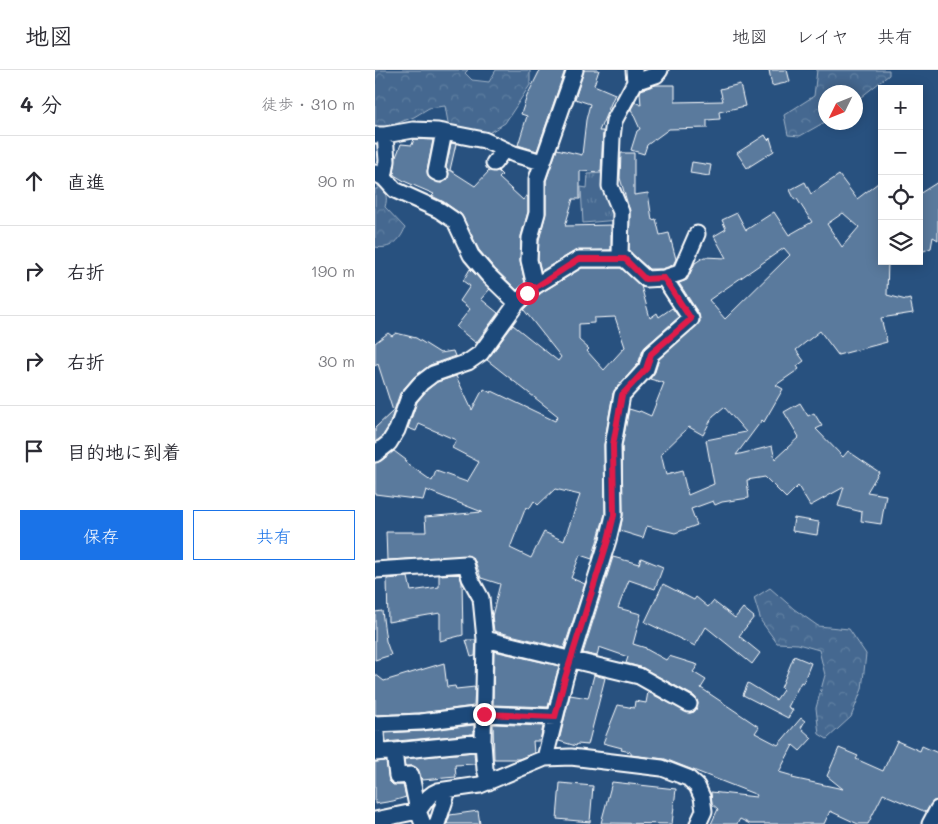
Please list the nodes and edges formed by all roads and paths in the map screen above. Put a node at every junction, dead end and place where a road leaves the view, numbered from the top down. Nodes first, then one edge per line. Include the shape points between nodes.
1 (575, 70) edge
2 (660, 70) edge
3 (634, 76) edge
4 (444, 132) junction
5 (380, 135) edge
6 (485, 141) junction
7 (467, 143) dead end
8 (505, 150) junction
9 (543, 162) junction
10 (494, 163) dead end
11 (434, 166) dead end
12 (379, 175) edge
13 (697, 234) dead end
14 (625, 259) junction
15 (664, 278) junction
16 (535, 286) junction
17 (517, 303) junction
18 (375, 454) edge
19 (375, 570) edge
20 (485, 639) junction
21 (571, 660) junction
22 (689, 704) dead end
23 (484, 714) junction
24 (555, 717) junction
25 (375, 724) edge
26 (483, 742) junction
27 (394, 751) junction
28 (377, 753) edge
29 (545, 758) junction
30 (489, 782) junction
31 (446, 790) junction
32 (938, 809) edge
33 (421, 818) edge
34 (375, 820) edge
35 (437, 824) edge
36 (698, 824) edge
37 (929, 824) edge

1 - 9 street
2 - 3 street via 656,75
3 - 14 street via 615,121 612,138 610,186 621,212 620,255
4 - 5 street via 409,138
4 - 6 street
4 - 11 street
5 - 12 street via 387,161
6 - 7 street via 481,145
6 - 8 street
8 - 9 street
8 - 10 street
9 - 16 street via 537,179 537,213 529,245
12 - 17 street via 395,190 455,221 471,255
13 - 15 street via 680,273
14 - 15 street via 645,279
14 - 16 street via 579,259
15 - 21 street via 691,319 651,354 646,369 622,395 613,445 614,515
16 - 17 street
17 - 18 street via 481,353 468,362 433,374 421,383 409,397 389,443
19 - 20 street via 466,564 481,598
20 - 21 street
20 - 23 street
21 - 22 street via 639,676
21 - 24 street
23 - 24 street
23 - 25 street
23 - 26 street
24 - 29 street
25 - 28 street
26 - 27 street
26 - 30 street
27 - 28 street
27 - 33 street via 397,776 411,775
29 - 30 street
29 - 36 street via 571,757 662,768 687,778 697,786 702,797 704,811
30 - 31 street
31 - 33 street via 431,793 426,798
31 - 35 street
32 - 37 street
33 - 34 street

